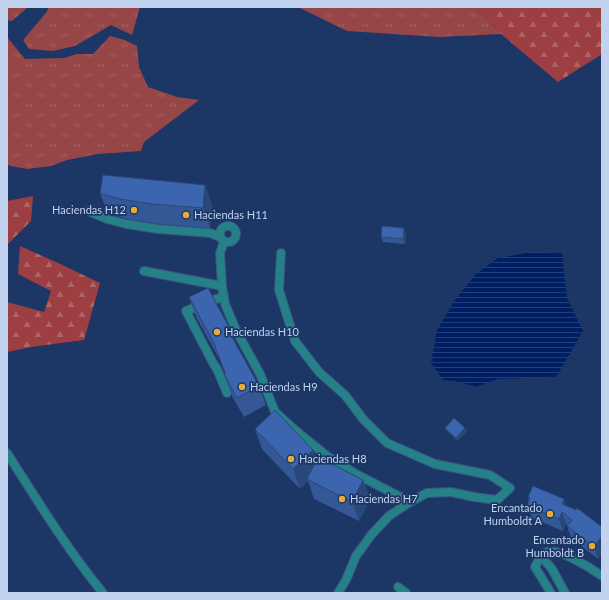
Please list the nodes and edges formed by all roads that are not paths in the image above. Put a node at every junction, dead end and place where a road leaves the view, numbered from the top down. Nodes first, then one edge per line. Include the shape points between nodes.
1 (88, 211) dead end
2 (281, 253) dead end
3 (144, 271) dead end
4 (222, 286) junction
5 (224, 296) junction
6 (227, 393) edge
7 (7, 452) edge
8 (410, 502) junction
9 (541, 556) junction
10 (602, 576) edge
11 (398, 587) dead end
12 (103, 593) edge
13 (338, 593) edge
14 (406, 593) edge
15 (551, 593) edge
16 (565, 593) edge

1 - 4 street via 126,224 158,230 210,234 222,239
2 - 8 street via 279,290 295,341 319,372 345,395 363,419 387,443 435,464 490,475 510,488 497,500 451,492 427,492
3 - 4 street
4 - 5 street
5 - 6 street via 186,311
5 - 8 street via 236,330 260,374 275,412 327,456
7 - 12 street via 42,508
8 - 13 street via 389,516 372,534 356,556
9 - 10 street via 548,552 558,553 573,558
9 - 15 street via 535,567
9 - 16 street via 552,569
11 - 14 street

